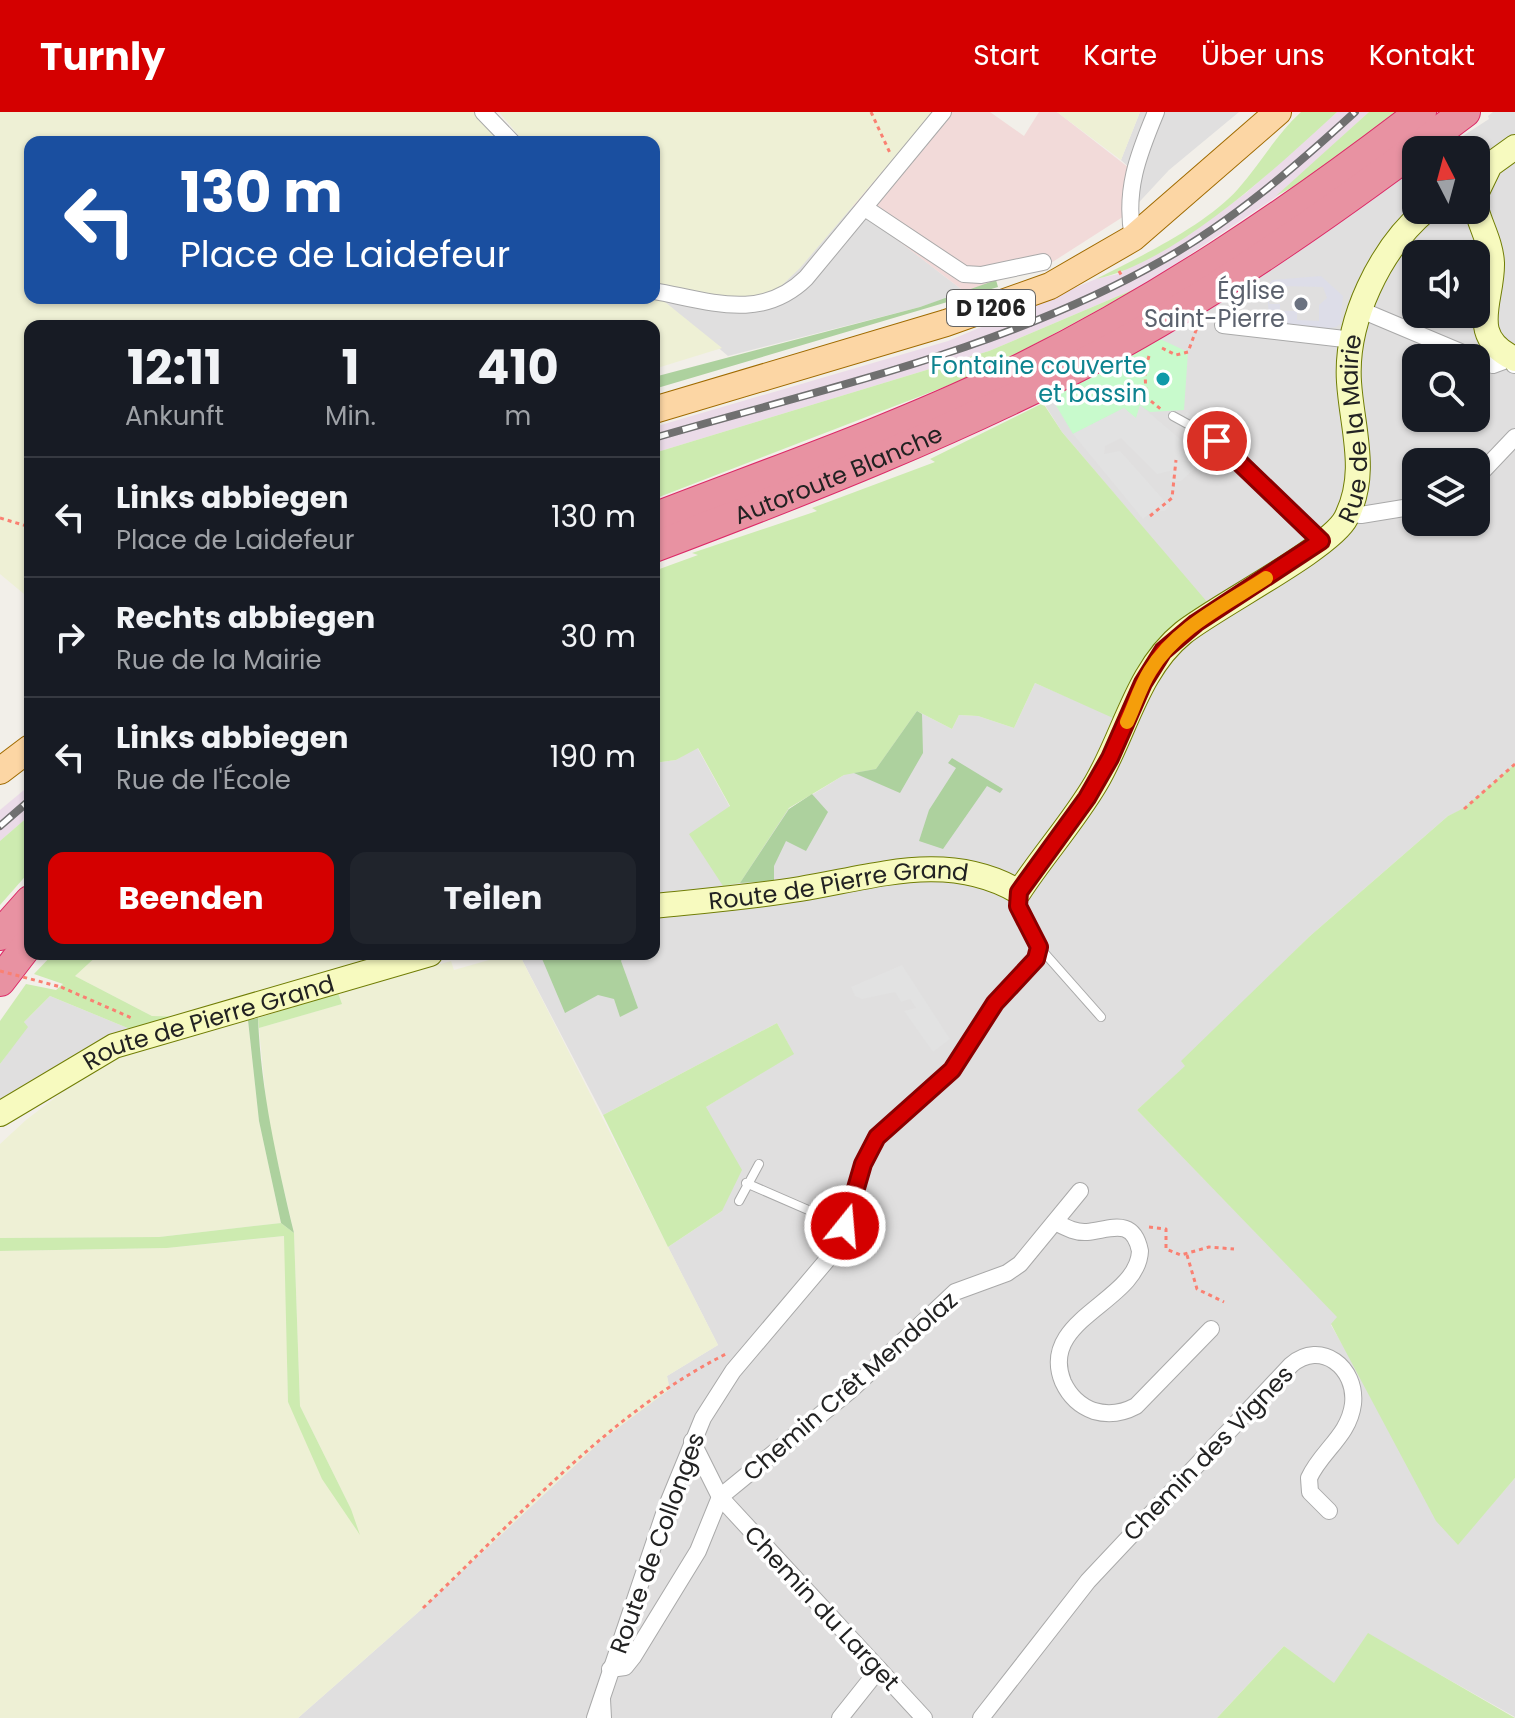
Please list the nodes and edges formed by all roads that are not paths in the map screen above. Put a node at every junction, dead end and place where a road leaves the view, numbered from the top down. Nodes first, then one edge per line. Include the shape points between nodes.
1 (483, 112) edge
2 (943, 112) edge
3 (1156, 112) edge
4 (1278, 112) edge
5 (1421, 112) edge
6 (1465, 112) edge
7 (506, 136) edge
8 (1515, 147) edge
9 (1490, 165) edge
10 (865, 208) junction
11 (1415, 224) edge
12 (1481, 224) edge
13 (1133, 238) junction
14 (1043, 262) dead end
15 (660, 292) edge
16 (1361, 310) junction
17 (1223, 325) road end
18 (1353, 340) junction
19 (1442, 344) edge
20 (1514, 362) edge
21 (1490, 364) edge
22 (660, 408) edge
23 (1173, 416) road end
24 (1204, 433) joint
25 (1515, 437) edge
26 (1490, 463) edge
27 (1402, 508) edge
28 (1348, 513) junction
29 (660, 516) edge
30 (1321, 541) junction
31 (660, 545) edge
32 (24, 753) edge
33 (0, 771) edge
34 (1019, 892) junction
35 (660, 905) edge
36 (24, 908) edge
37 (0, 935) edge
38 (24, 950) edge
39 (1038, 951) junction
40 (410, 960) edge
41 (0, 981) edge
42 (1101, 1017) dead end
43 (0, 1114) edge
44 (759, 1164) dead end
45 (746, 1183) junction
46 (1080, 1191) dead end
47 (739, 1201) dead end
48 (1055, 1222) junction
49 (845, 1226) junction
50 (1211, 1329) dead end
51 (692, 1441) junction
52 (720, 1497) junction
53 (1329, 1511) dead end
54 (879, 1669) junction
55 (608, 1676) junction
56 (595, 1718) edge
57 (607, 1718) edge
58 (840, 1718) edge
59 (924, 1718) edge
60 (981, 1718) edge

1 - 7 street
2 - 10 street
3 - 13 street via 1131,179
4 - 13 main road, D 1206
5 - 29 highway, Autoroute Blanche via 1215,259 1082,337 954,399
6 - 31 highway, Autoroute Blanche via 1280,244 1100,354 890,455
8 - 9 street
10 - 14 street via 964,274
10 - 15 street via 797,286 769,303 746,306
11 - 16 street, Rue de la Mairie via 1384,261
12 - 20 street via 1492,263 1486,325 1493,342
13 - 22 main road, D 1206 via 1050,286 999,305
16 - 18 street, Rue de la Mairie
16 - 19 street
17 - 18 street
18 - 28 street, Rue de la Mairie via 1349,381 1358,482
20 - 21 street
23 - 24 lane
24 - 30 street
25 - 26 street
27 - 28 street
28 - 30 street, Rue de la Mairie
30 - 34 street, Rue de la Mairie via 1196,623 1163,651 1087,798
32 - 33 main road
34 - 35 street, Route de Pierre Grand via 977,872 906,871
34 - 39 street via 1018,906
36 - 37 highway
38 - 41 highway
39 - 42 lane
39 - 49 street, Route de Collonges via 995,1003 952,1070 877,1137 863,1164
40 - 43 street, Route de Pierre Grand via 98,1054
44 - 45 lane
45 - 47 lane
45 - 49 lane
46 - 48 street, Chemin Crêt Mendolaz
48 - 50 street via 1077,1231 1123,1228 1140,1251 1134,1272 1062,1346 1062,1379 1079,1403 1105,1413 1136,1406
48 - 52 street, Chemin Crêt Mendolaz via 1014,1269 955,1292 852,1389
49 - 51 street, Route de Collonges via 827,1260 733,1371
51 - 52 street, Chemin du Larget
51 - 55 street, Route de Collonges
52 - 54 street, Chemin du Larget
52 - 55 street, Chemin du Larget via 698,1551 633,1657
53 - 60 street, Chemin des Vignes via 1310,1492 1309,1478 1349,1419 1353,1392 1338,1363 1310,1353 1291,1365 1088,1581
54 - 58 street
54 - 59 street, Chemin du Larget
55 - 56 street, Route de Collonges
55 - 57 lane

